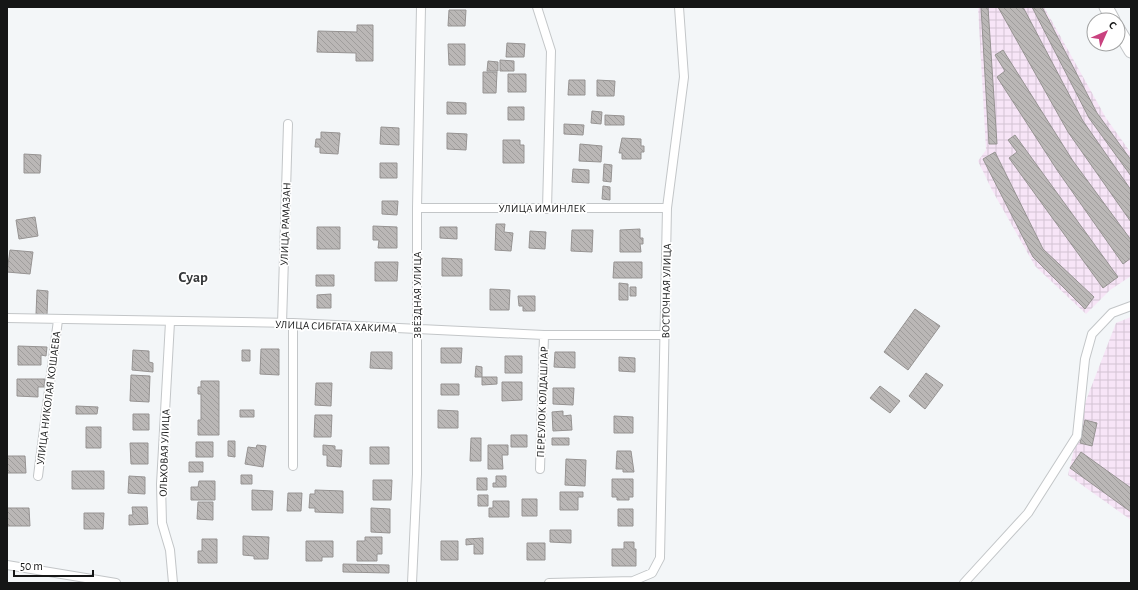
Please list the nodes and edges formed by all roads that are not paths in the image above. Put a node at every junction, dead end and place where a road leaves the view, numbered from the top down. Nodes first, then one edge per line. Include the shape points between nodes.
1 (421, 7) edge
2 (537, 7) edge
3 (679, 7) edge
4 (288, 124) dead end
5 (417, 208) junction
6 (667, 208) junction
7 (547, 209) junction
8 (1131, 306) edge
9 (7, 318) edge
10 (58, 320) junction
11 (170, 322) junction
12 (282, 324) junction
13 (293, 324) junction
14 (418, 330) junction
15 (544, 335) junction
16 (665, 335) junction
17 (293, 466) dead end
18 (540, 469) dead end
19 (38, 476) dead end
20 (7, 565) edge
21 (116, 583) edge
22 (173, 583) edge
23 (412, 583) edge
24 (549, 583) edge
25 (964, 583) edge

1 - 5 street, ЗВЁЗДНАЯ УЛИЦА
2 - 7 street via 551,51
3 - 6 street, ВОСТОЧНАЯ УЛИЦА via 684,77
4 - 12 street, УЛИЦА РАМАЗАН
5 - 7 street, УЛИЦА ИМИНЛЕК
5 - 14 street, ЗВЁЗДНАЯ УЛИЦА
6 - 7 street, УЛИЦА ИМИНЛЕК
6 - 16 street, ВОСТОЧНАЯ УЛИЦА
8 - 25 street via 1112,313 1092,334 1085,359 1077,436 1028,513
9 - 10 street, УЛИЦА СИБГАТА ХАКИМА
10 - 11 street, УЛИЦА СИБГАТА ХАКИМА
10 - 19 street, УЛИЦА НИКОЛАЯ КОШАЕВА
11 - 12 street, УЛИЦА СИБГАТА ХАКИМА
11 - 22 street, ОЛЬХОВАЯ УЛИЦА via 161,484 162,523 170,550
12 - 13 street, УЛИЦА СИБГАТА ХАКИМА
13 - 14 street, УЛИЦА СИБГАТА ХАКИМА
13 - 17 street
14 - 15 street, УЛИЦА СИБГАТА ХАКИМА
14 - 23 street, ЗВЁЗДНАЯ УЛИЦА via 417,474
15 - 16 street, УЛИЦА СИБГАТА ХАКИМА
15 - 18 street, ПЕРЕУЛОК ЮЛДАШЛАР
16 - 24 street, ВОСТОЧНАЯ УЛИЦА via 660,558 652,573 633,582
20 - 21 street

